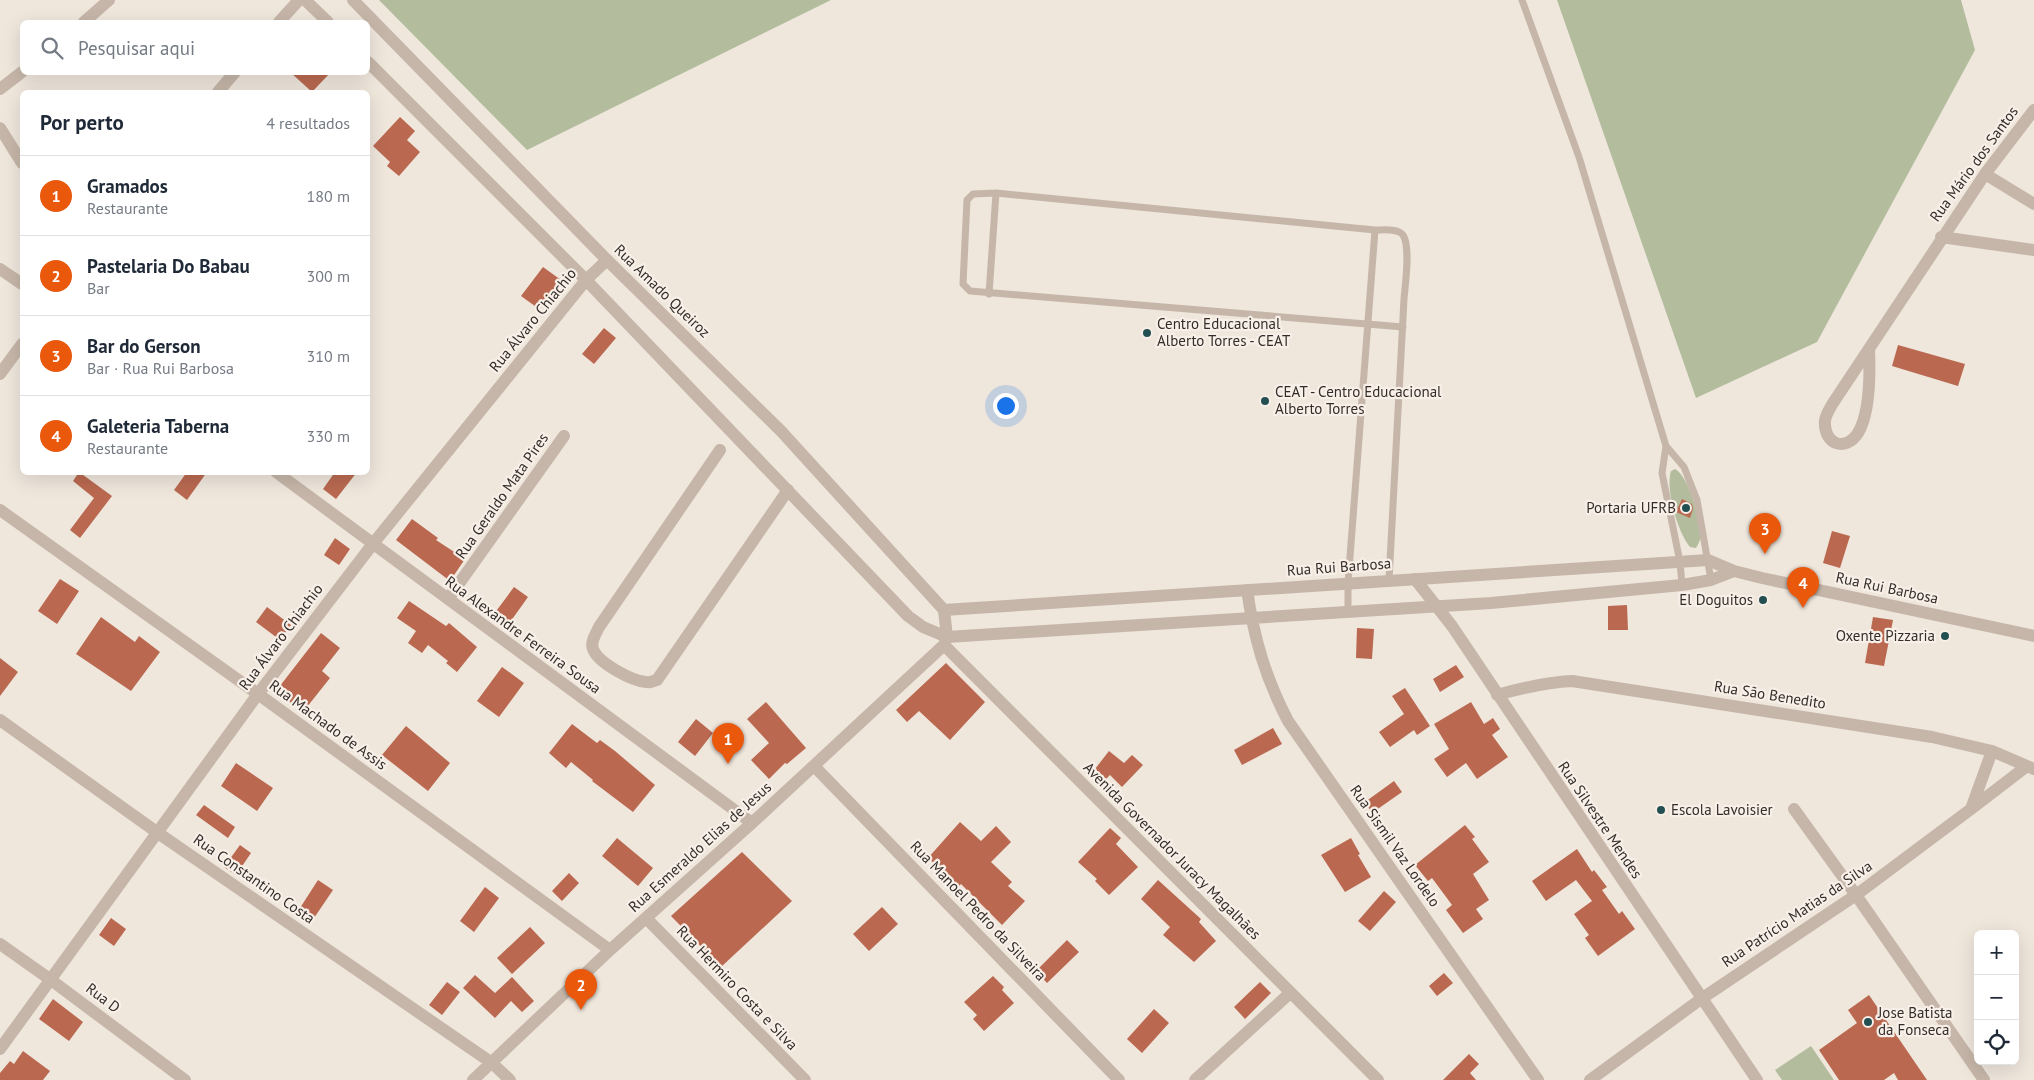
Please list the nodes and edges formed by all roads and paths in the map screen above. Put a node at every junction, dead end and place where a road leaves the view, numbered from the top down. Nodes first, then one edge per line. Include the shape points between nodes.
1 (109, 0) edge
2 (299, 0) edge
3 (305, 0) edge
4 (353, 0) edge
5 (1522, 0) edge
6 (86, 20) edge
7 (281, 20) edge
8 (326, 20) edge
9 (370, 64) edge
10 (20, 73) edge
11 (232, 75) edge
12 (0, 88) edge
13 (220, 90) edge
14 (2034, 110) edge
15 (0, 128) edge
16 (20, 160) edge
17 (1985, 174) junction
18 (996, 193) junction
19 (2034, 204) edge
20 (1375, 230) junction
21 (1941, 237) junction
22 (2034, 250) edge
23 (607, 260) junction
24 (0, 269) edge
25 (586, 280) junction
26 (20, 283) edge
27 (989, 294) junction
28 (1368, 324) junction
29 (1402, 327) junction
30 (20, 347) edge
31 (1869, 350) junction
32 (0, 374) edge
33 (564, 436) dead end
34 (1666, 446) junction
35 (720, 450) dead end
36 (280, 475) edge
37 (788, 490) junction
38 (0, 510) edge
39 (372, 545) junction
40 (1708, 560) junction
41 (1680, 562) junction
42 (1734, 571) junction
43 (1415, 579) junction
44 (1389, 580) junction
45 (1711, 580) junction
46 (1348, 583) junction
47 (1682, 584) junction
48 (1247, 590) junction
49 (448, 599) junction
50 (1438, 606) junction
51 (944, 610) junction
52 (1348, 612) junction
53 (1251, 618) junction
54 (2034, 636) edge
55 (945, 641) junction
56 (258, 694) junction
57 (1498, 695) junction
58 (0, 720) edge
59 (1992, 751) junction
60 (814, 766) junction
61 (2030, 767) edge
62 (1794, 809) dead end
63 (1970, 809) junction
64 (752, 823) junction
65 (158, 833) junction
66 (1856, 895) junction
67 (646, 918) junction
68 (0, 944) edge
69 (610, 950) junction
70 (51, 980) junction
71 (1290, 993) junction
72 (1701, 999) junction
73 (0, 1049) edge
74 (492, 1062) junction
75 (185, 1080) edge
76 (473, 1080) edge
77 (510, 1080) edge
78 (805, 1080) edge
79 (1119, 1080) edge
80 (1195, 1080) edge
81 (1378, 1080) edge
82 (1538, 1080) edge
83 (1590, 1080) edge
84 (1756, 1080) edge
85 (1984, 1080) edge

1 - 6 street
2 - 7 street
3 - 8 street
4 - 23 street, Rua Amado Queiroz
5 - 34 lane via 1579,157
9 - 25 street
10 - 12 street
11 - 13 street
14 - 17 street, Rua Mário dos Santos
15 - 16 street
17 - 19 street
17 - 21 street, Rua Mário dos Santos
18 - 20 lane
18 - 27 lane
18 - 27 lane via 977,193 969,196 968,200 963,284 970,292
20 - 28 lane
20 - 29 lane via 1397,231 1407,242
21 - 22 street
21 - 31 street, Rua Mário dos Santos
23 - 25 street, Rua Álvaro Chiachio
23 - 51 street, Rua Amado Queiroz via 782,431
24 - 26 street
25 - 37 street
25 - 39 street, Rua Álvaro Chiachio
27 - 28 lane
28 - 29 lane
28 - 46 lane
29 - 44 lane
30 - 32 street
31 - 31 street, Rua Mário dos Santos via 1825,419 1826,434 1831,442 1850,441 1862,422 1869,378
33 - 49 street, Rua Geraldo Mata Pires
34 - 40 lane via 1684,467 1697,500
34 - 41 lane via 1662,473
35 - 37 street via 592,642 593,650 624,676 648,683 657,680
36 - 39 street, Rua Alexandre Ferreira Sousa
37 - 55 street via 908,616
38 - 56 street, Rua Machado de Assis
39 - 49 street, Rua Alexandre Ferreira Sousa
39 - 56 street, Rua Álvaro Chiachio
40 - 41 street, Rua Rui Barbosa
40 - 42 street, Rua Rui Barbosa
40 - 45 lane
41 - 43 street, Rua Rui Barbosa
41 - 47 lane
42 - 45 street
42 - 54 street, Rua Rui Barbosa
43 - 44 street, Rua Rui Barbosa
43 - 50 street, Rua Silvestre Mendes
44 - 46 street, Rua Rui Barbosa
45 - 47 street
46 - 48 street, Rua Rui Barbosa
46 - 52 lane
47 - 50 street
48 - 51 street, Rua Rui Barbosa
48 - 53 street, Rua Sismil Vaz Lordelo
49 - 64 street, Rua Alexandre Ferreira Sousa
50 - 52 street
50 - 57 street, Rua Silvestre Mendes
51 - 55 street
52 - 53 street
53 - 55 street
53 - 82 street, Rua Sismil Vaz Lordelo via 1269,682 1288,720
55 - 60 street, Rua Esmeraldo Elias de Jesus
55 - 71 street, Avenida Governador Juracy Magalhães
56 - 65 street, Rua Álvaro Chiachio
56 - 69 street, Rua Machado de Assis
57 - 59 street, Rua São Benedito via 1554,681 1572,681 1932,737
57 - 72 street, Rua Silvestre Mendes
58 - 65 street, Rua Constantino Costa
59 - 61 street, Rua São Benedito
59 - 63 street
60 - 64 street, Rua Esmeraldo Elias de Jesus
60 - 79 street, Rua Manoel Pedro da Silveira
61 - 63 street, Rua Patrício Matias da Silva
62 - 66 street
63 - 66 street, Rua Patrício Matias da Silva
64 - 67 street, Rua Esmeraldo Elias de Jesus
65 - 70 street, Rua Álvaro Chiachio
65 - 74 street, Rua Constantino Costa
66 - 72 street, Rua Patrício Matias da Silva
66 - 85 street
67 - 69 street, Rua Esmeraldo Elias de Jesus
67 - 78 street, Rua Hermiro Costa e Silva
68 - 70 street, Rua D
69 - 74 street, Rua Esmeraldo Elias de Jesus
70 - 73 street, Rua Álvaro Chiachio
70 - 75 street, Rua D
71 - 80 street
71 - 81 street, Avenida Governador Juracy Magalhães
72 - 83 street, Rua Patrício Matias da Silva
72 - 84 street, Rua Silvestre Mendes
74 - 76 street, Rua Esmeraldo Elias de Jesus
74 - 77 street, Rua Constantino Costa

